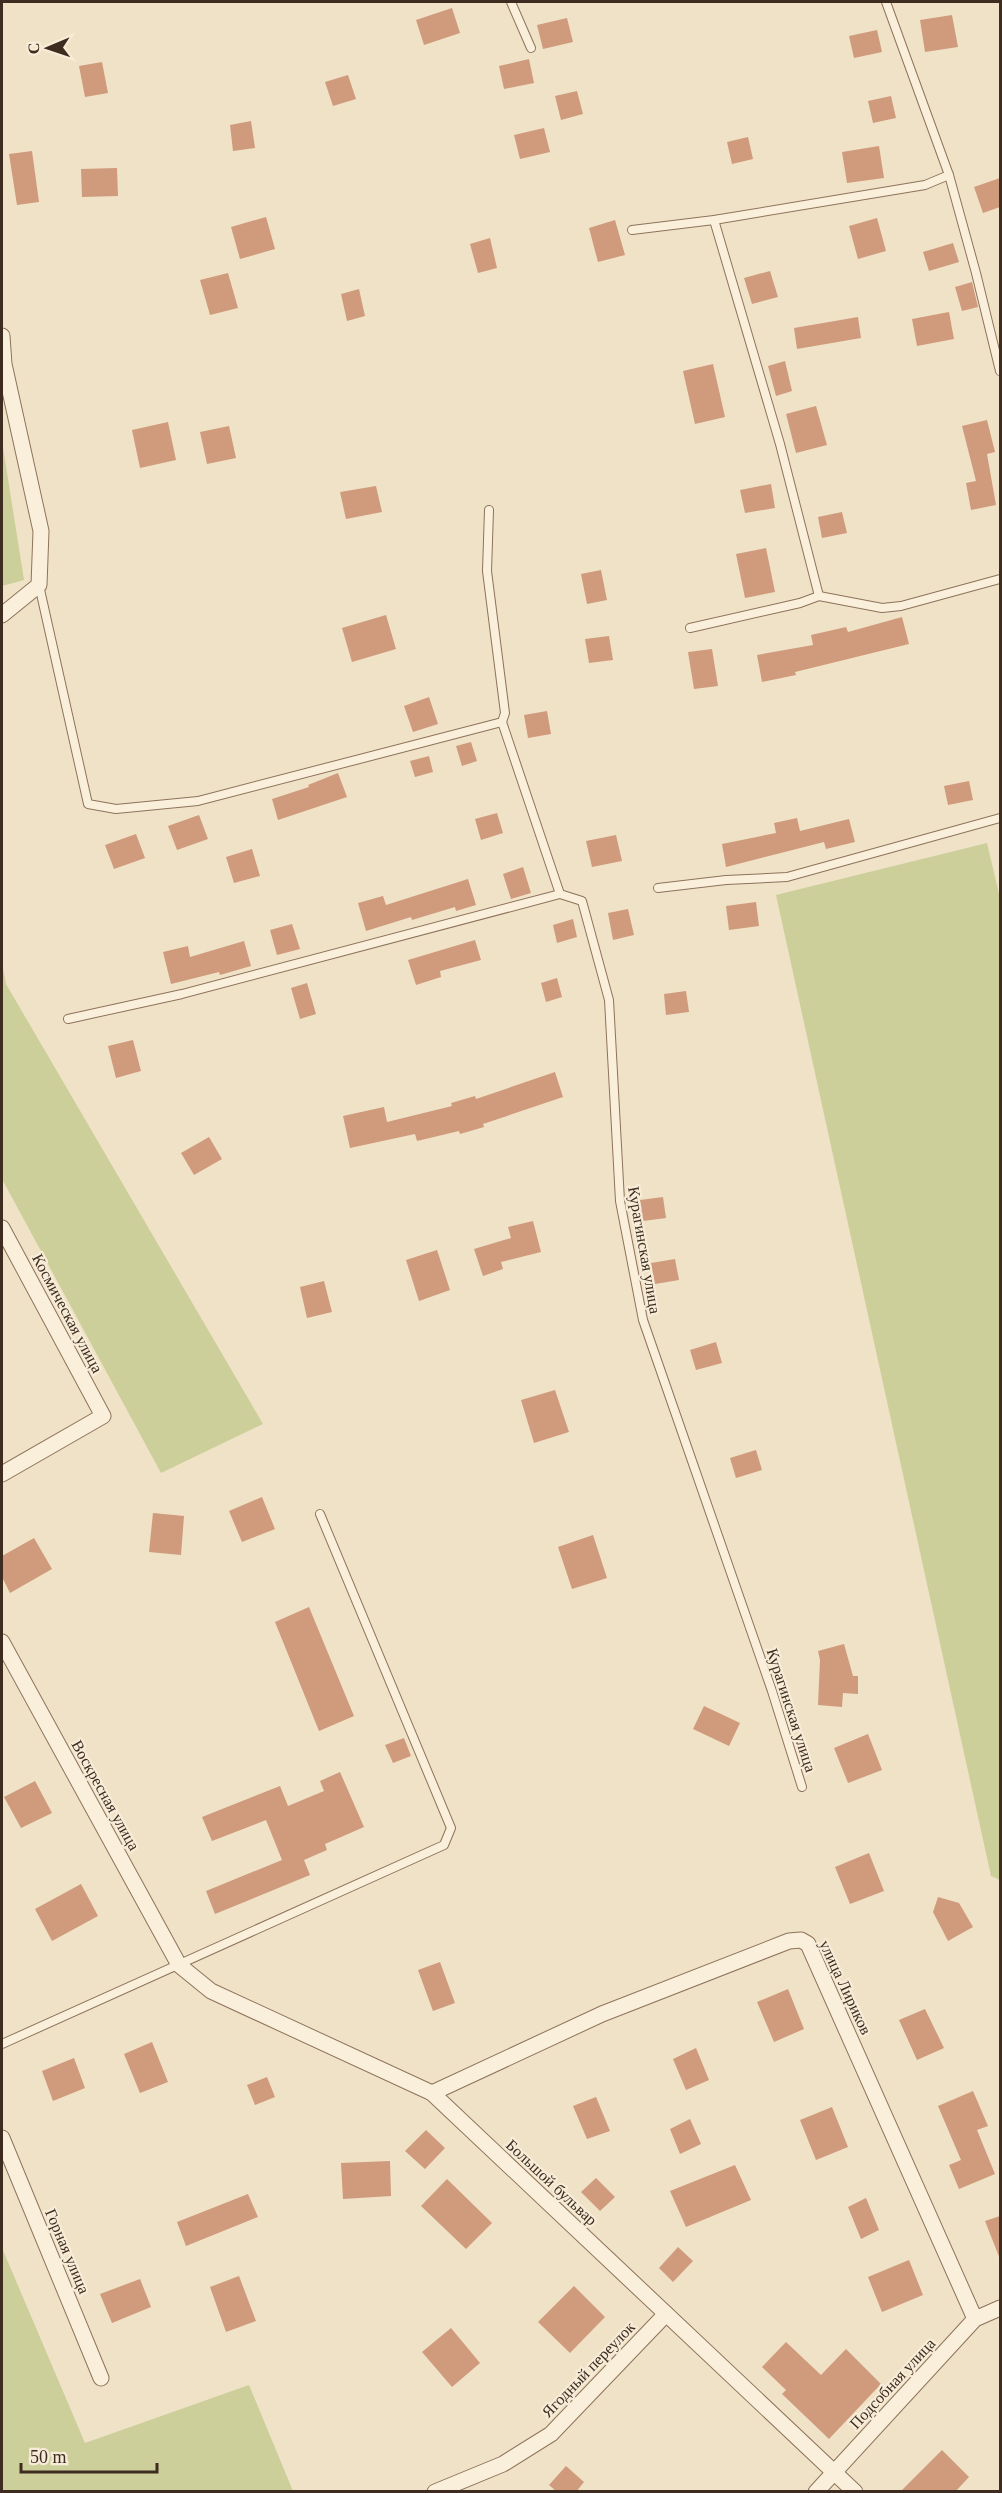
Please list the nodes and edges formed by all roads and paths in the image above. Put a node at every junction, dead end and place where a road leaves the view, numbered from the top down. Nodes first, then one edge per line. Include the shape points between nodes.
1 (511, 2) edge
2 (886, 2) edge
3 (531, 48) dead end
4 (949, 175) junction
5 (714, 220) junction
6 (632, 230) dead end
7 (2, 336) edge
8 (1000, 371) edge
9 (489, 510) dead end
10 (1000, 579) edge
11 (39, 585) junction
12 (819, 596) junction
13 (2, 615) edge
14 (690, 628) dead end
15 (502, 722) junction
16 (1000, 818) edge
17 (658, 888) dead end
18 (560, 894) junction
19 (68, 1019) dead end
20 (2, 1228) edge
21 (2, 1474) edge
22 (320, 1514) dead end
23 (2, 1642) edge
24 (802, 1787) dead end
25 (179, 1965) junction
26 (2, 2044) edge
27 (432, 2092) junction
28 (2, 2138) edge
29 (1000, 2308) edge
30 (666, 2314) junction
31 (975, 2319) junction
32 (101, 2378) dead end
33 (835, 2472) junction
34 (435, 2492) edge
35 (816, 2492) edge
36 (855, 2492) edge

1 - 3 lane
2 - 4 lane
4 - 5 lane via 925,185
4 - 8 lane
5 - 6 lane
5 - 12 lane via 780,444
7 - 11 street via 4,364 41,531
9 - 15 lane via 487,571 505,713
10 - 12 lane via 882,608
11 - 13 street
11 - 15 lane via 88,804 116,809 198,801
12 - 14 lane
15 - 18 lane
16 - 17 lane via 786,877
18 - 19 lane via 182,994
18 - 24 lane, Курагинская улица via 582,901 609,1000 620,1201 644,1320
20 - 21 street, Космическая улица via 103,1416
22 - 25 lane via 451,1828 444,1845
23 - 25 street, Воскресная улица
25 - 26 lane
25 - 27 street, Большой бульвар via 211,1991
27 - 30 street, Большой бульвар
27 - 31 street, улица Лириков via 602,2014 789,1941 801,1940 808,1944
28 - 32 street, Горная улица
29 - 31 street, Подсобная улица
30 - 33 street, Большой бульвар
30 - 34 street, Ягодный переулок via 551,2434 503,2464
31 - 33 street, Подсобная улица
33 - 35 street, Подсобная улица
33 - 36 street, Большой бульвар

